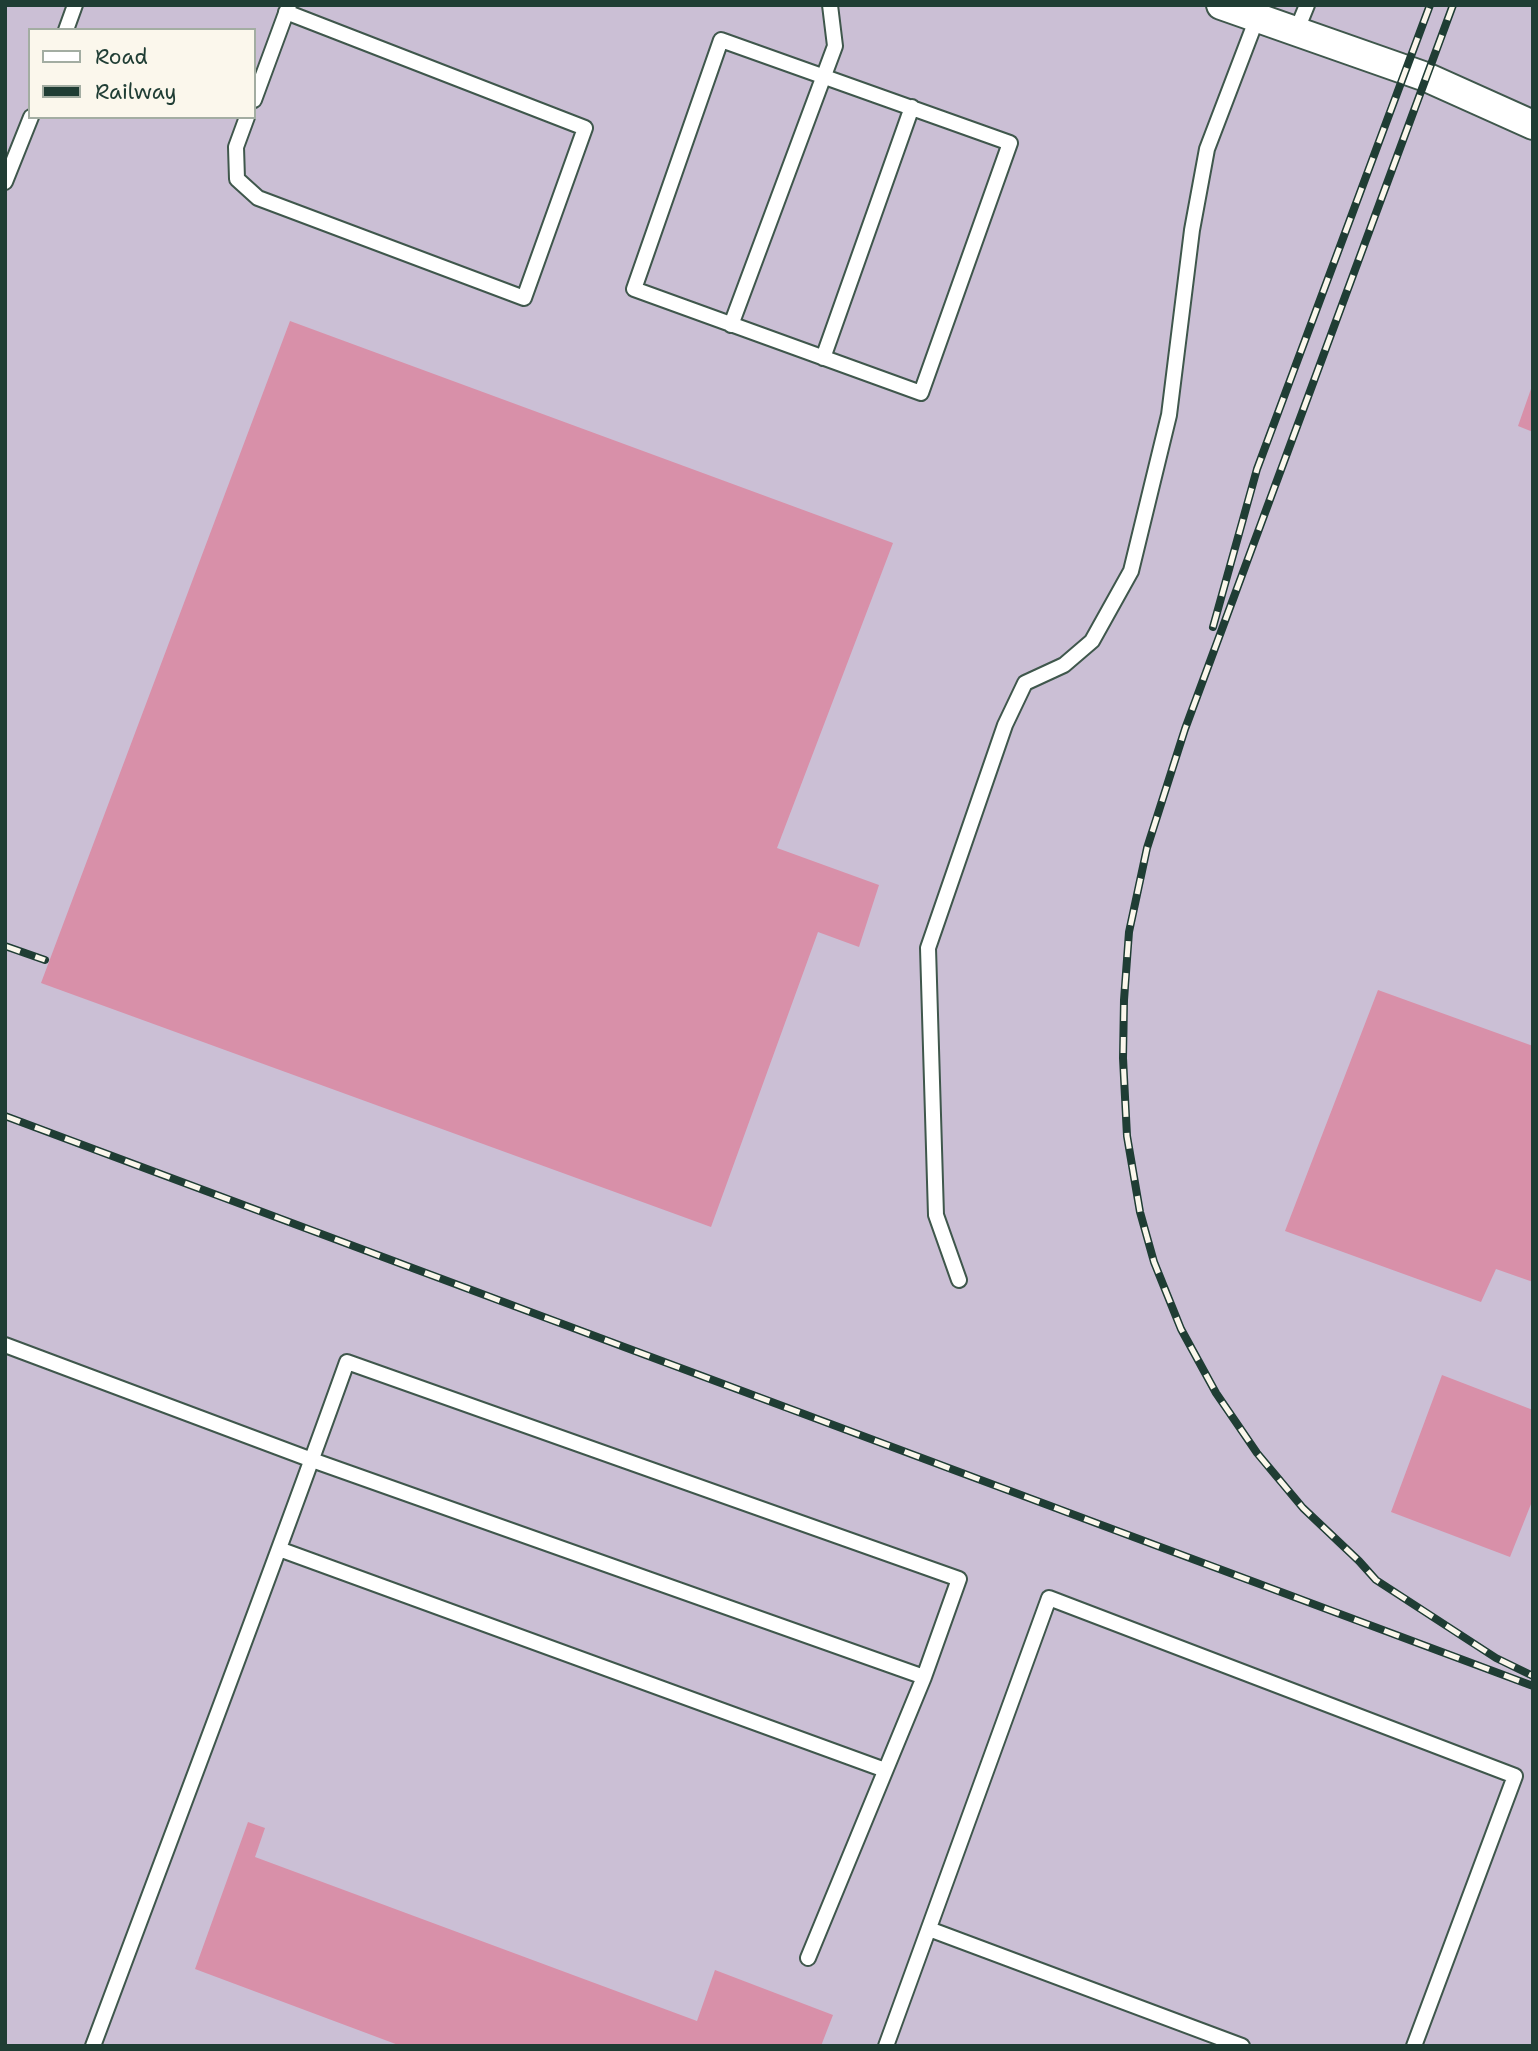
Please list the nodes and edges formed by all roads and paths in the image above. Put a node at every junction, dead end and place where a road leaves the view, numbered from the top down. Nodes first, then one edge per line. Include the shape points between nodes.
1 (75, 5) edge
2 (830, 5) edge
3 (1221, 5) edge
4 (1307, 5) edge
5 (287, 9) edge
6 (1257, 18) junction
7 (67, 28) edge
8 (1296, 32) junction
9 (824, 76) junction
10 (256, 94) edge
11 (912, 107) junction
12 (30, 119) edge
13 (246, 119) edge
14 (1533, 125) edge
15 (5, 182) edge
16 (731, 325) junction
17 (823, 358) junction
18 (959, 1280) dead end
19 (5, 1345) edge
20 (312, 1460) junction
21 (279, 1549) junction
22 (924, 1677) junction
23 (885, 1770) junction
24 (929, 1929) junction
25 (808, 1958) dead end
26 (93, 2046) edge
27 (886, 2046) edge
28 (1242, 2046) edge
29 (1414, 2046) edge

1 - 7 lane
2 - 9 lane via 835,46
3 - 6 street
4 - 8 lane
5 - 10 lane
5 - 13 lane via 585,128 524,298 258,198 237,179 236,147
6 - 8 street
6 - 18 lane via 1207,149 1169,415 1131,570 1092,641 1064,665 1025,683 1005,725 928,948 936,1215
8 - 14 street via 1426,77
9 - 11 lane
9 - 16 lane
9 - 16 lane via 721,40 634,289
11 - 17 lane
11 - 17 lane via 1010,143 1006,155 921,393
12 - 15 lane
16 - 17 lane
19 - 20 lane
20 - 21 lane
20 - 22 lane
20 - 22 lane via 347,1362 958,1579
21 - 23 lane
21 - 26 lane
22 - 23 lane
23 - 25 lane
24 - 27 lane
24 - 28 lane
24 - 29 lane via 1049,1598 1515,1776

